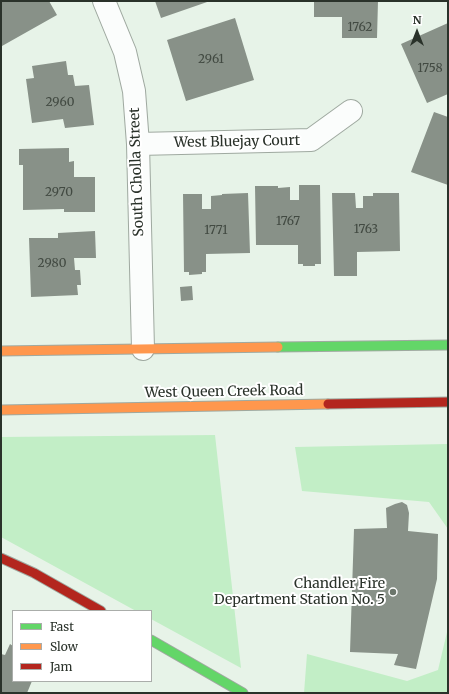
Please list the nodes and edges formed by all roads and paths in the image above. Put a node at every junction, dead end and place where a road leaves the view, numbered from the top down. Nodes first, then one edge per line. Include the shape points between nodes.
1 (104, 1) edge
2 (351, 111) dead end
3 (138, 144) junction
4 (448, 345) edge
5 (143, 349) junction
6 (1, 351) edge
7 (448, 402) edge
8 (1, 410) edge
9 (1, 558) edge
10 (99, 610) edge
11 (152, 641) edge
12 (243, 693) edge

1 - 3 street, South Cholla Street via 125,52 134,91
2 - 3 street, West Bluejay Court via 311,140
3 - 5 street, South Cholla Street
4 - 5 main road
5 - 6 main road
7 - 8 main road, West Queen Creek Road
9 - 10 main road via 34,573
11 - 12 main road

